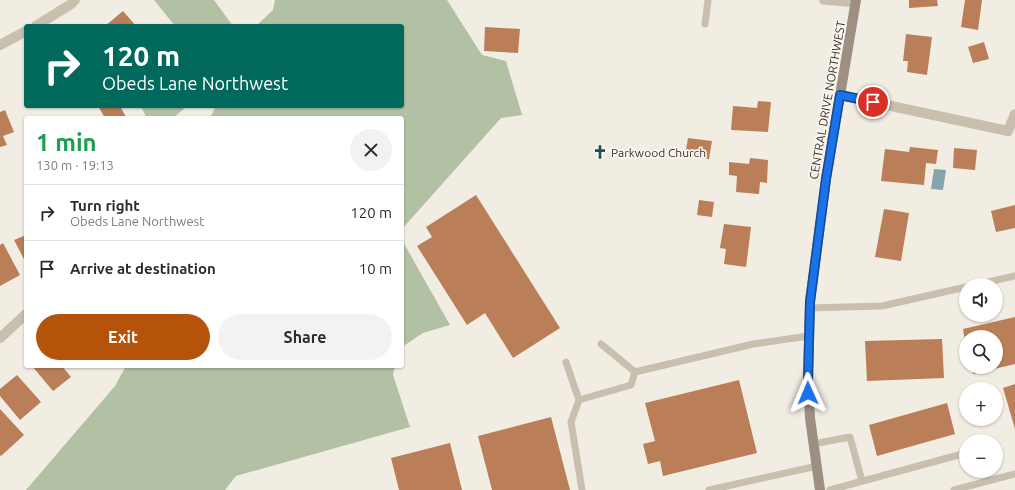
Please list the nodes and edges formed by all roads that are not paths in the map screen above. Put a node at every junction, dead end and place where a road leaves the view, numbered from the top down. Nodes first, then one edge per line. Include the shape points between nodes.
1 (75, 0) edge
2 (708, 0) edge
3 (823, 1) edge
4 (856, 2) edge
5 (39, 24) edge
6 (705, 24) dead end
7 (24, 32) edge
8 (0, 45) edge
9 (840, 95) junction
10 (1015, 114) edge
11 (1015, 276) edge
12 (1003, 279) edge
13 (959, 289) edge
14 (810, 308) junction
15 (24, 316) edge
16 (809, 336) junction
17 (0, 338) edge
18 (601, 344) dead end
19 (566, 362) dead end
20 (635, 372) junction
21 (579, 400) junction
22 (814, 444) junction
23 (959, 455) edge
24 (817, 466) junction
25 (1015, 474) edge
26 (862, 481) junction
27 (582, 490) edge
28 (709, 490) edge
29 (820, 490) edge
30 (830, 490) edge
31 (954, 490) edge

1 - 5 street
2 - 6 lane
3 - 4 lane
4 - 9 street, CENTRAL DRIVE NORTHWEST
7 - 8 street
9 - 10 street via 1008,131
9 - 14 street, CENTRAL DRIVE NORTHWEST via 826,179
11 - 12 lane
13 - 14 lane via 882,306
14 - 16 street, CENTRAL DRIVE NORTHWEST
15 - 17 street
16 - 20 lane via 753,344
16 - 22 street, CENTRAL DRIVE NORTHWEST via 808,381
18 - 20 lane
19 - 21 lane
20 - 21 lane via 631,385
21 - 27 lane via 571,422
22 - 24 street, CENTRAL DRIVE NORTHWEST
22 - 26 lane via 850,437
23 - 26 lane
24 - 28 lane
24 - 29 street, CENTRAL DRIVE NORTHWEST
25 - 31 lane
26 - 30 lane

